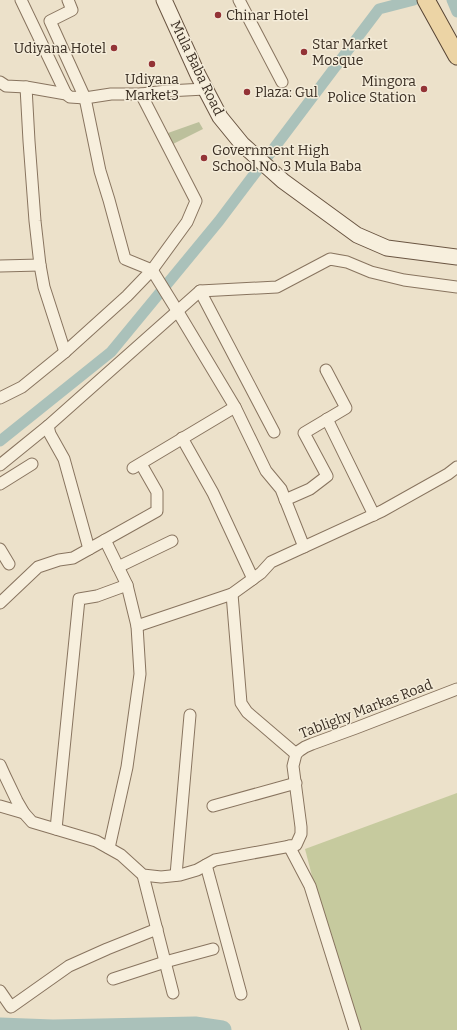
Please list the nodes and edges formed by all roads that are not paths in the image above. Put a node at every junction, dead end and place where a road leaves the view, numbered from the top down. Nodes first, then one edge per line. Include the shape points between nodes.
1 (21, 0) edge
2 (68, 0) edge
3 (164, 0) edge
4 (239, 0) edge
5 (427, 2) edge
6 (457, 56) edge
7 (0, 82) edge
8 (282, 82) dead end
9 (26, 87) junction
10 (205, 89) junction
11 (66, 94) junction
12 (141, 94) junction
13 (85, 98) junction
14 (457, 257) edge
15 (40, 265) junction
16 (0, 266) edge
17 (152, 270) junction
18 (457, 287) edge
19 (200, 291) junction
20 (178, 312) junction
21 (65, 352) junction
22 (326, 370) dead end
23 (0, 398) edge
24 (235, 407) junction
25 (327, 419) junction
26 (48, 426) junction
27 (274, 432) dead end
28 (182, 438) junction
29 (32, 464) dead end
30 (0, 465) edge
31 (457, 467) edge
32 (0, 484) edge
33 (285, 500) junction
34 (374, 515) junction
35 (105, 540) junction
36 (172, 541) dead end
37 (304, 547) junction
38 (0, 549) edge
39 (89, 549) junction
40 (9, 564) dead end
41 (118, 567) junction
42 (253, 579) junction
43 (127, 585) junction
44 (232, 594) junction
45 (0, 603) edge
46 (137, 626) junction
47 (457, 689) edge
48 (190, 715) dead end
49 (296, 754) junction
50 (0, 765) edge
51 (296, 783) junction
52 (0, 806) edge
53 (213, 806) dead end
54 (24, 813) junction
55 (56, 829) junction
56 (289, 846) junction
57 (109, 848) junction
58 (206, 865) junction
59 (143, 875) junction
60 (176, 875) junction
61 (157, 929) junction
62 (213, 949) dead end
63 (165, 962) junction
64 (113, 979) dead end
65 (0, 992) edge
66 (173, 993) dead end
67 (241, 994) dead end
68 (355, 1030) edge

1 - 11 street
2 - 13 street via 72,10 50,21
3 - 10 main road, Mula Baba Road
4 - 8 street
5 - 6 main road
7 - 9 street via 6,86
9 - 11 street
9 - 15 street
10 - 12 street
10 - 14 main road, Mula Baba Road via 220,117 242,144 282,181 357,234 387,248
11 - 13 street via 70,97
12 - 13 street via 111,94
12 - 17 street via 196,201 187,222
13 - 17 street via 100,171 125,259
15 - 16 street
15 - 21 street via 44,287
17 - 20 street
17 - 21 street
18 - 19 street via 404,280 330,259 277,286
19 - 20 street
19 - 27 street
20 - 24 street
20 - 26 street
21 - 23 street via 22,387
22 - 25 street via 346,408
24 - 28 street
24 - 33 street via 266,471 281,489
25 - 33 street via 304,433 327,476 310,489
25 - 34 street
26 - 30 street
26 - 39 street via 64,459
28 - 35 street via 137,466 157,492 157,511
28 - 42 street via 213,493
29 - 32 street
31 - 34 street
33 - 37 street
34 - 37 street
35 - 39 street
35 - 41 street
36 - 41 street
37 - 42 street via 271,562
38 - 40 street
39 - 45 street via 73,558 38,567
41 - 43 street
42 - 44 street
43 - 46 street
43 - 55 street via 97,596 79,599
44 - 46 street
44 - 49 street via 239,630 241,703 247,712
46 - 57 street via 140,674 127,767
47 - 49 street, Tablighy Markas Road via 305,747
48 - 60 street
49 - 51 street, Tablighy Markas Road via 293,766
50 - 54 street
51 - 53 street
51 - 56 street, Tablighy Markas Road via 301,834 296,845
52 - 54 street
54 - 55 street via 32,822
55 - 57 street via 96,841
56 - 58 street via 215,860
56 - 68 street via 310,886
57 - 59 street
58 - 60 street
58 - 67 street
59 - 60 street
59 - 61 street
61 - 63 street
61 - 65 street via 69,966 11,1007
62 - 63 street
63 - 64 street
63 - 66 street

